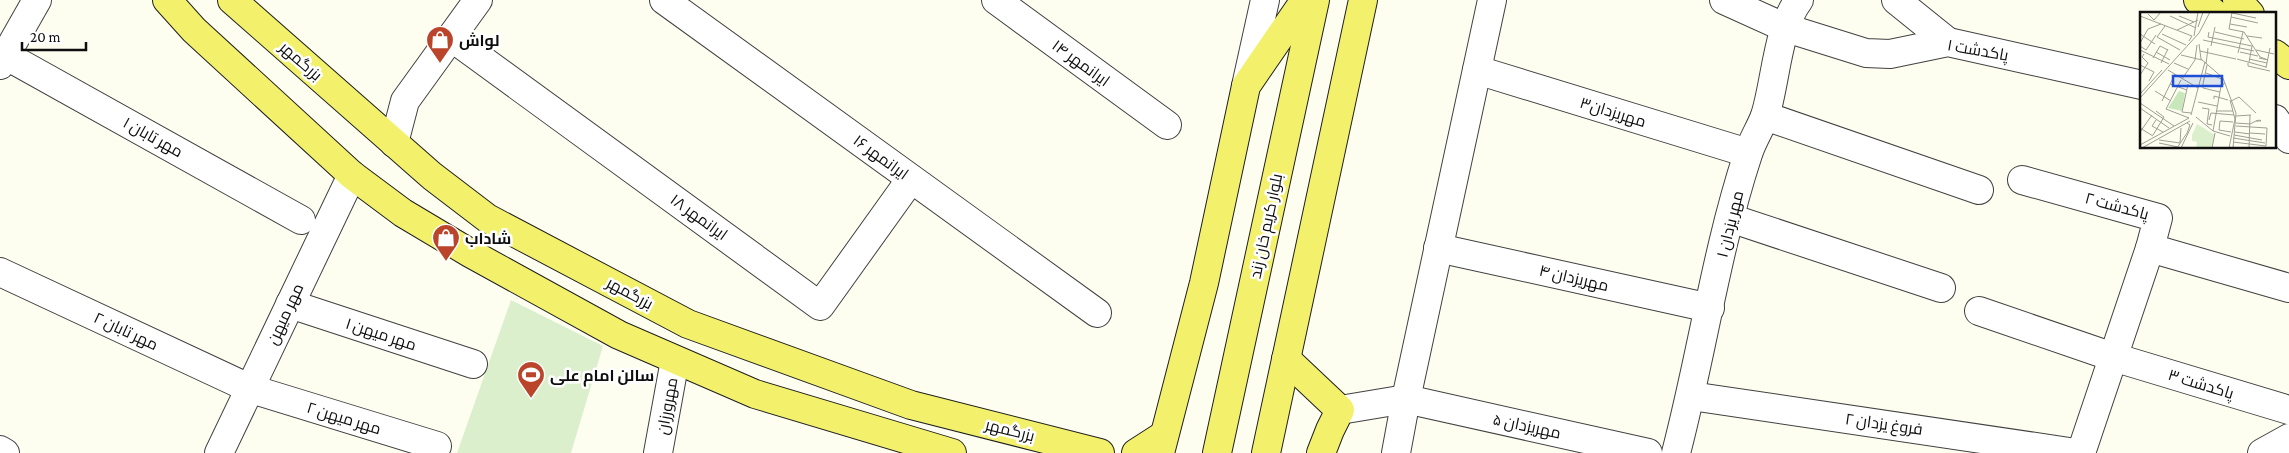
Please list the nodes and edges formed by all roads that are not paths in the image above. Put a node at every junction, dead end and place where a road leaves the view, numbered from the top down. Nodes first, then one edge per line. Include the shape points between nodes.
1 (36, 0) edge
2 (232, 0) edge
3 (478, 0) edge
4 (664, 0) edge
5 (996, 0) edge
6 (1265, 0) edge
7 (1306, 0) edge
8 (1316, 0) edge
9 (1363, 0) edge
10 (1492, 0) edge
11 (1724, 0) edge
12 (1799, 0) edge
13 (1896, 0) edge
14 (2198, 0) edge
15 (2237, 0) edge
16 (170, 1) edge
17 (2213, 12) edge
18 (2248, 12) edge
19 (1786, 28) junction
20 (451, 37) junction
21 (1948, 42) junction
22 (2276, 55) edge
23 (2, 60) edge
24 (2289, 65) edge
25 (1477, 70) junction
26 (2140, 85) edge
27 (1246, 86) junction
28 (2289, 104) edge
29 (2276, 111) edge
30 (1765, 116) junction
31 (2276, 120) edge
32 (1167, 125) dead end
33 (2289, 138) edge
34 (394, 143) junction
35 (1748, 153) junction
36 (352, 175) junction
37 (911, 179) junction
38 (2022, 180) dead end
39 (1979, 190) dead end
40 (1730, 218) junction
41 (302, 220) dead end
42 (1438, 248) junction
43 (2150, 248) junction
44 (0, 272) edge
45 (1941, 288) dead end
46 (2289, 288) edge
47 (290, 304) junction
48 (1710, 308) junction
49 (1979, 311) dead end
50 (1097, 313) dead end
51 (2114, 357) junction
52 (1286, 359) junction
53 (675, 360) junction
54 (473, 364) dead end
55 (251, 389) junction
56 (1691, 396) junction
57 (1406, 399) junction
58 (897, 400) junction
59 (1340, 410) junction
60 (2289, 410) edge
61 (889, 434) junction
62 (2289, 438) edge
63 (1162, 444) edge
64 (437, 446) dead end
65 (0, 450) edge
66 (6, 453) edge
67 (219, 453) edge
68 (658, 453) edge
69 (952, 453) edge
70 (1100, 453) edge
71 (1136, 453) edge
72 (1218, 453) edge
73 (1266, 453) edge
74 (1321, 453) edge
75 (1396, 453) edge
76 (1648, 453) edge
77 (1676, 453) edge
78 (2076, 453) edge
79 (2081, 453) edge
80 (2262, 453) edge

1 - 23 street
2 - 34 main road, بزرگمهر
3 - 20 street
4 - 37 street, ایرانمهر ۱۶
5 - 32 street, ایرانمهر ۱۴
6 - 27 street
7 - 27 main road
8 - 72 main road, بلوار کریم خان زند
9 - 52 main road
10 - 25 street
11 - 19 street, پاکدشت ۱
12 - 19 street, مهر یزدان ۱
13 - 21 street
14 - 17 main road
15 - 18 main road
16 - 36 main road via 194,30
19 - 21 street, پاکدشت ۱ via 1866,53 1890,54
19 - 30 street, مهر یزدان ۱
20 - 34 street via 405,101
20 - 37 street, ایرانمهر ۱۸ via 820,306
21 - 26 street, پاکدشت ۱
22 - 24 main road
23 - 41 street, مهر تابان ۱
25 - 35 street, مهریزدان۳
25 - 42 street
27 - 63 main road via 1204,283
28 - 29 street
30 - 35 street, مهر یزدان ۱
30 - 39 street
31 - 33 street
34 - 58 main road, بزرگمهر via 487,218 688,324
35 - 40 street, مهر یزدان ۱
36 - 47 street, مهر میهن
36 - 53 main road via 403,213 470,253 619,335
37 - 50 street, ایرانمهر ۱۶
38 - 43 street, پاکدشت ۲ via 2158,218
40 - 45 street
40 - 48 street, مهر یزدان ۱
42 - 48 street, مهریزدان ۴
42 - 57 street
43 - 46 street
43 - 51 street
44 - 55 street, مهر تابان ۲
47 - 54 street, مهر میهن ۱
47 - 55 street, مهر میهن
48 - 56 street, مهر یزدان ۱
49 - 51 street, پاکدشت ۳
51 - 60 street, پاکدشت ۳
51 - 79 street
52 - 59 main road
52 - 73 main road
53 - 61 main road via 755,394
53 - 68 street, مهرورزان
55 - 64 street, مهر میهن ۲
55 - 67 street, مهر میهن
56 - 77 street, مهر یزدان ۱
56 - 78 street, فروغ یزدان ۲
57 - 59 street
57 - 75 street
57 - 76 street, مهریزدان ۵
58 - 61 main road
58 - 70 main road, بزرگمهر
59 - 74 main road
61 - 69 main road
62 - 80 street
63 - 71 main road
65 - 66 street

